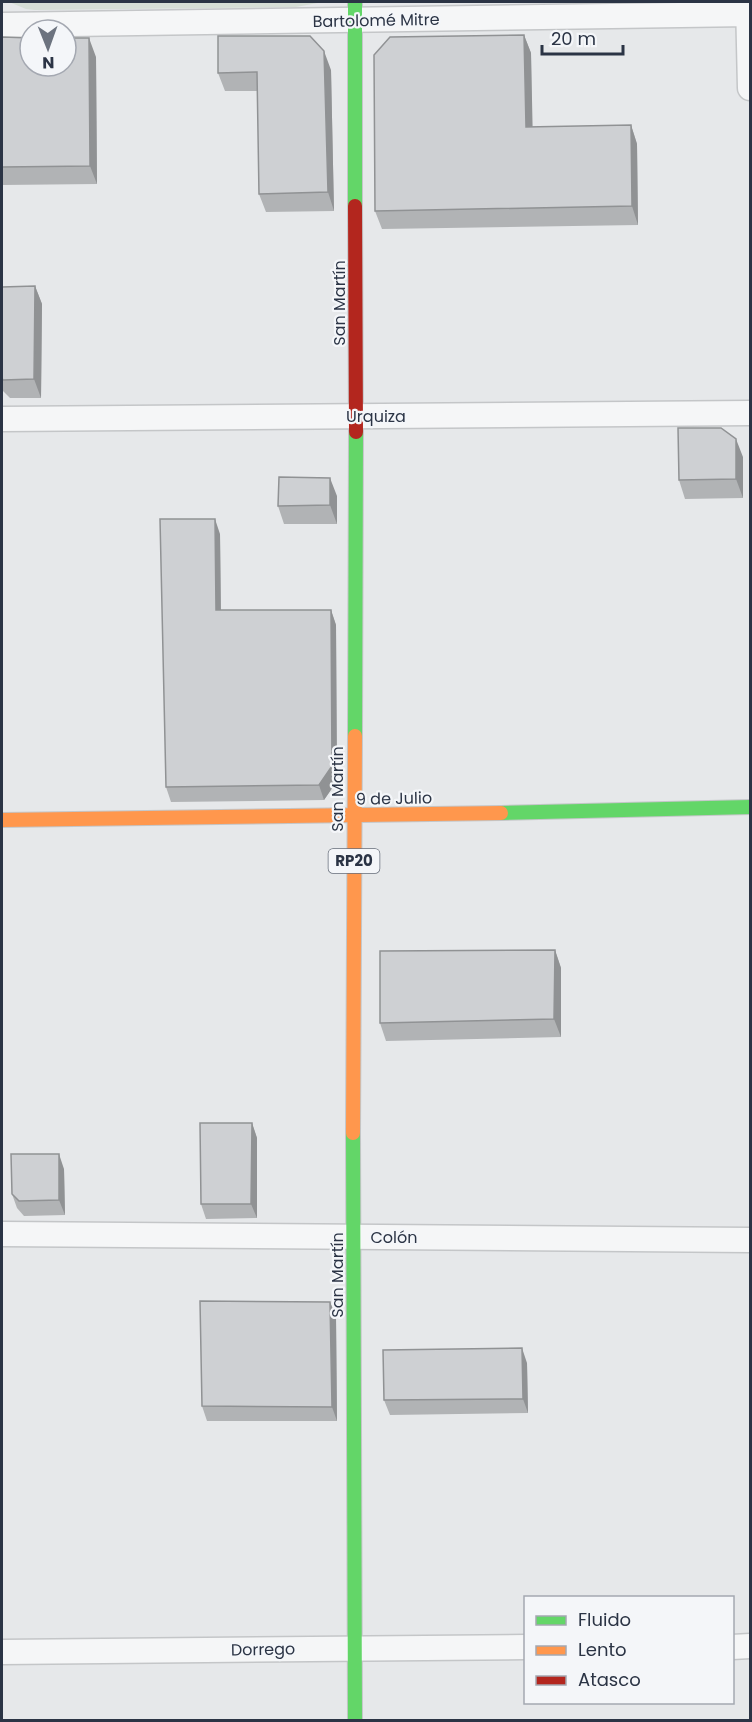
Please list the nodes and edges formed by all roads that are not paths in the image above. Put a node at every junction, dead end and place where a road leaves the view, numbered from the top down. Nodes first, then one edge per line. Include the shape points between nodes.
1 (749, 10) edge
2 (355, 11) edge
3 (2, 25) edge
4 (750, 88) edge
5 (750, 413) edge
6 (356, 416) junction
7 (2, 419) edge
8 (750, 807) edge
9 (354, 816) junction
10 (2, 820) edge
11 (2, 1234) edge
12 (353, 1237) junction
13 (750, 1240) edge
14 (750, 1646) edge
15 (356, 1647) junction
16 (524, 1647) edge
17 (734, 1647) edge
18 (2, 1652) edge
19 (355, 1720) edge

1 - 2 street, Bartolomé Mitre
1 - 4 street
2 - 3 street, Bartolomé Mitre
2 - 6 main road, San Martín / RP20
5 - 6 street, Urquiza
6 - 7 street, Urquiza
6 - 9 main road, San Martín / RP20
8 - 9 main road, 9 de Julio
9 - 10 main road, 9 de Julio
9 - 12 main road, San Martín / RP20
11 - 12 street, Colón
12 - 13 street, Colón
12 - 15 main road, San Martín / RP20
14 - 17 street
15 - 16 street, Dorrego
15 - 18 street, Dorrego
15 - 19 main road, San Martín / RP20

